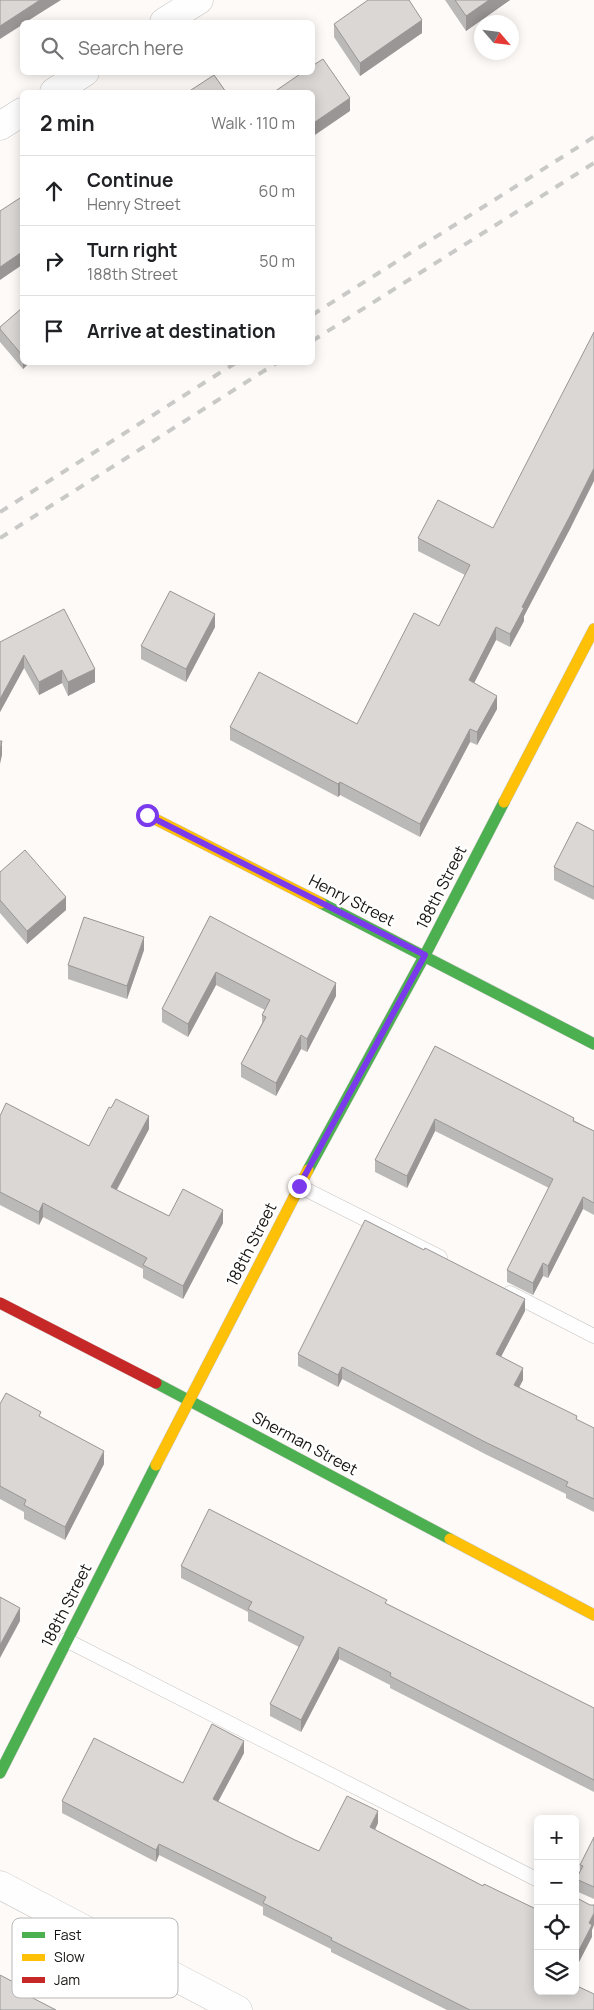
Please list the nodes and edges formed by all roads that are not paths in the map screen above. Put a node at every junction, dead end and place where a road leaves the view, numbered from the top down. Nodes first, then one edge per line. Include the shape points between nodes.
1 (199, 0) edge
2 (167, 20) edge
3 (80, 75) edge
4 (57, 90) edge
5 (20, 113) edge
6 (0, 126) edge
7 (594, 629) edge
8 (147, 815) dead end
9 (425, 955) junction
10 (594, 1044) edge
11 (299, 1186) junction
12 (455, 1265) edge
13 (499, 1287) edge
14 (0, 1302) edge
15 (594, 1336) edge
16 (189, 1400) junction
17 (594, 1615) edge
18 (66, 1640) junction
19 (0, 1773) edge
20 (534, 1878) edge
21 (0, 1885) edge
22 (63, 1918) edge
23 (178, 1978) edge
24 (238, 2010) edge

1 - 2 street
3 - 4 street
5 - 6 street
7 - 9 street, 188th Street
8 - 9 street, Henry Street
9 - 10 street, Henry Street
9 - 11 street, 188th Street
11 - 12 lane
11 - 16 street, 188th Street
13 - 15 lane
14 - 16 street, Sherman Street
16 - 17 street, Sherman Street
16 - 18 street, 188th Street
18 - 19 street, 188th Street
18 - 20 lane
21 - 22 street
23 - 24 street

